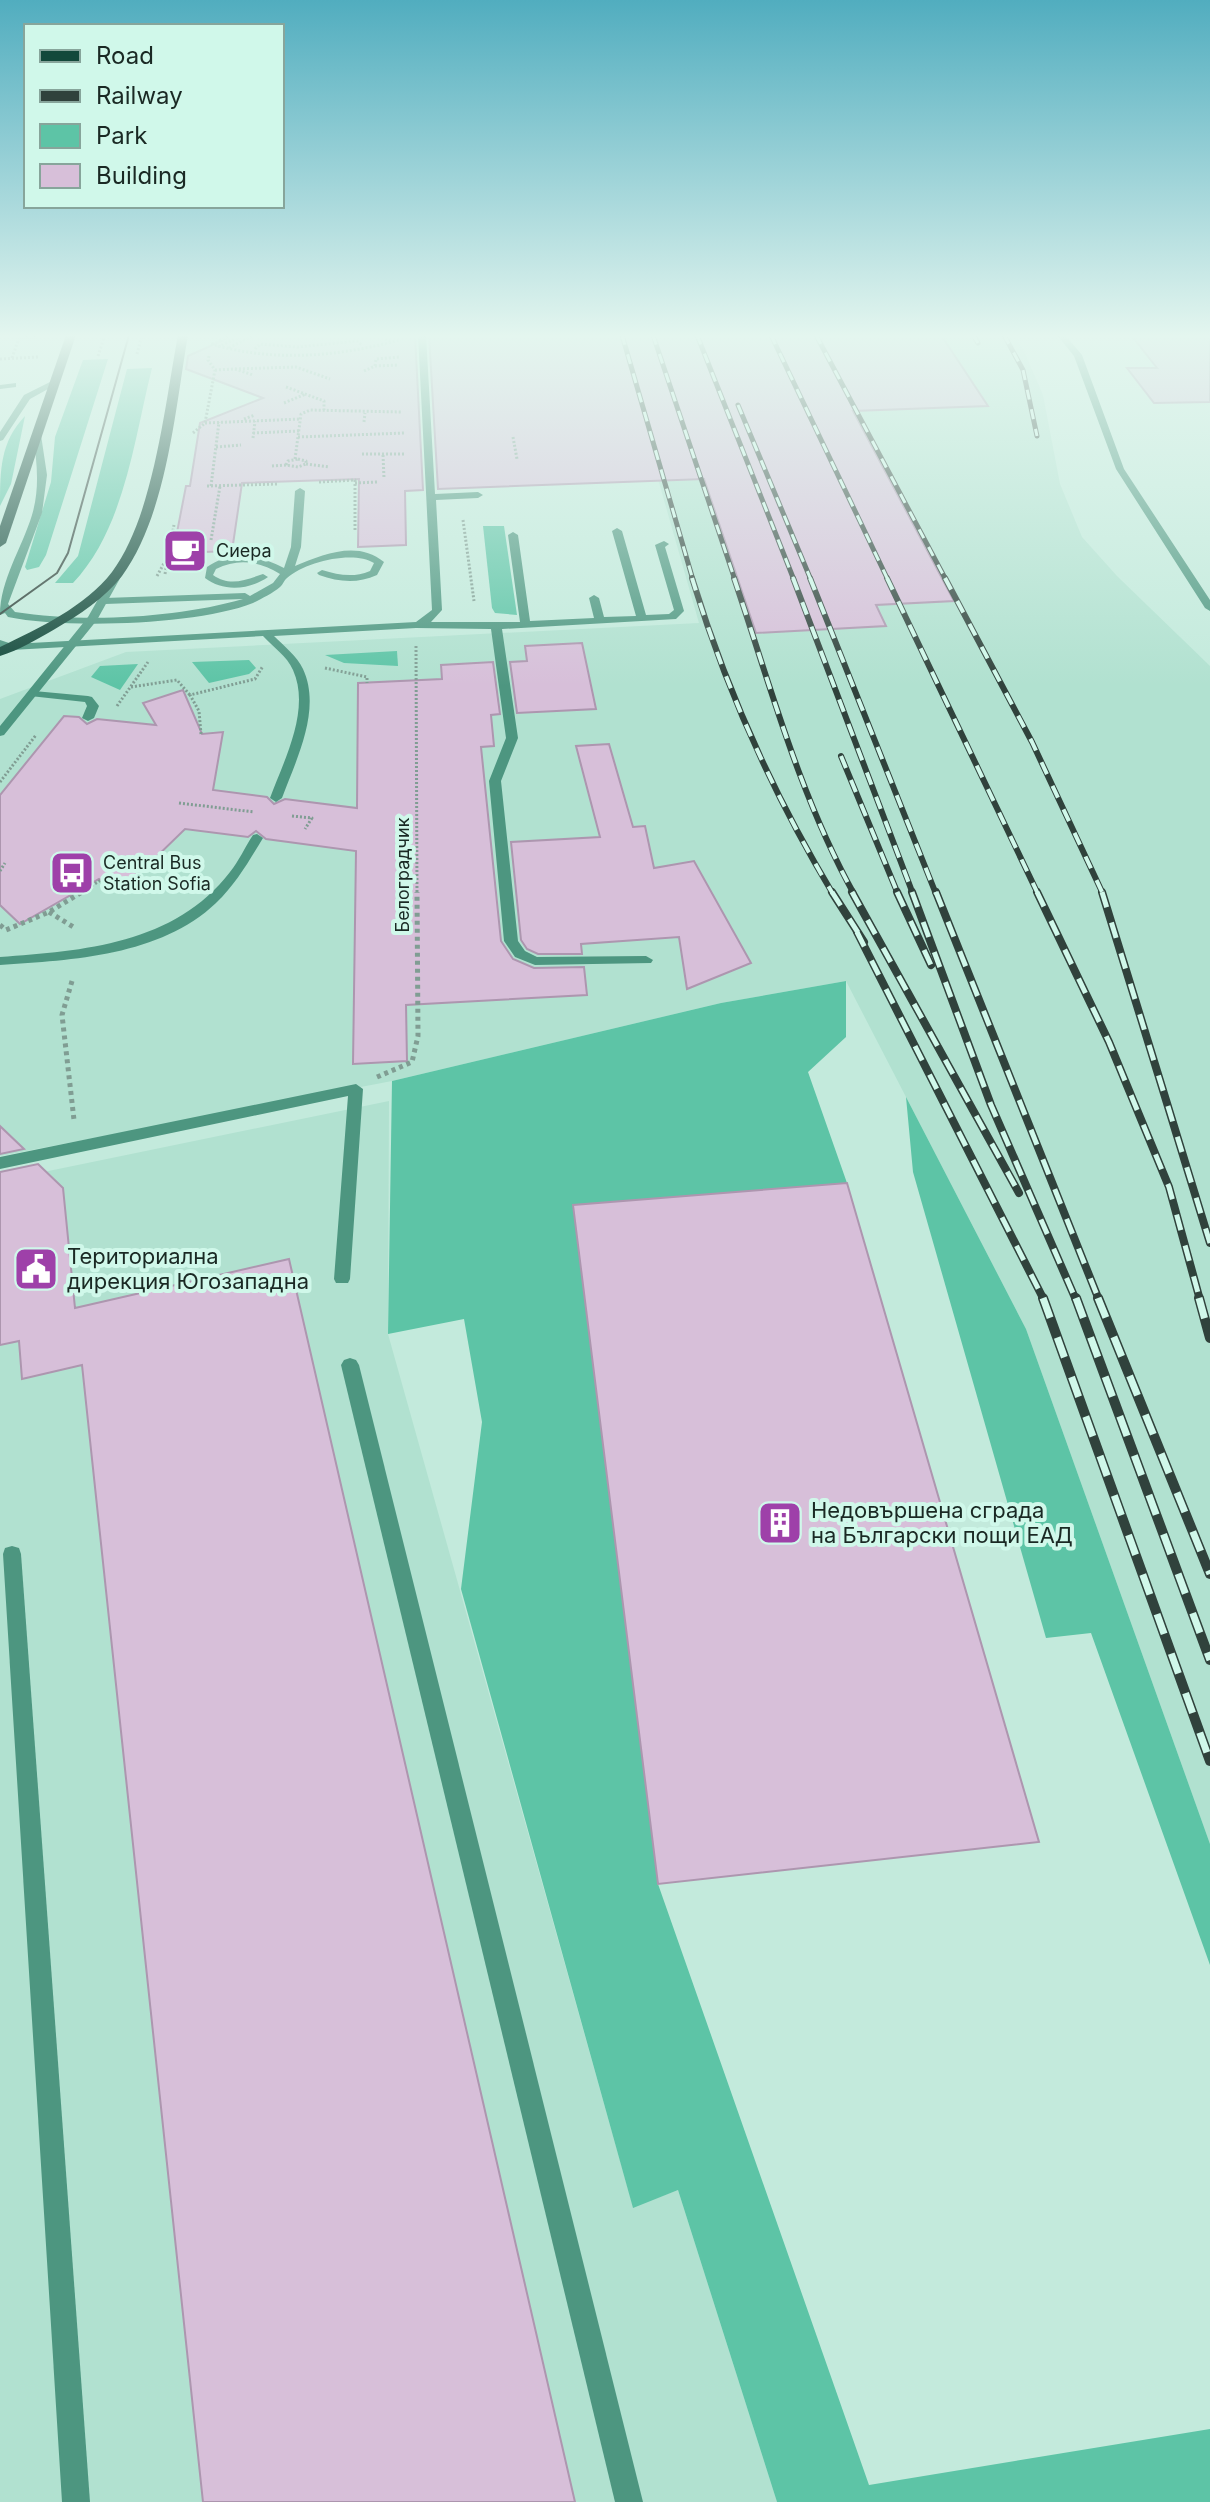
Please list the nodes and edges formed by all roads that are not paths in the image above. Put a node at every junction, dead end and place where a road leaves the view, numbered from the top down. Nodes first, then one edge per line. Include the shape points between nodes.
1 (31, 452) edge
2 (38, 452) edge
3 (160, 452) edge
4 (428, 452) edge
5 (1114, 452) edge
6 (300, 491) dead end
7 (478, 495) dead end
8 (431, 497) junction
9 (617, 531) dead end
10 (513, 535) dead end
11 (0, 543) edge
12 (664, 544) dead end
13 (118, 573) junction
14 (322, 573) dead end
15 (286, 574) junction
16 (263, 577) dead end
17 (259, 596) junction
18 (594, 598) dead end
19 (105, 601) junction
20 (2, 608) edge
21 (1210, 608) edge
22 (65, 618) junction
23 (93, 618) junction
24 (642, 618) junction
25 (600, 620) junction
26 (525, 624) junction
27 (416, 625) junction
28 (496, 626) junction
29 (266, 633) junction
30 (74, 643) junction
31 (4, 648) edge
32 (34, 694) junction
33 (88, 718) dead end
34 (0, 733) edge
35 (276, 798) dead end
36 (257, 838) dead end
37 (646, 960) dead end
38 (0, 961) edge
39 (0, 1163) edge
40 (342, 1279) dead end
41 (350, 1365) dead end
42 (12, 1554) dead end
43 (76, 2502) edge
44 (629, 2502) edge

1 - 11 main road
2 - 20 street via 42,491
3 - 13 main road via 134,542
4 - 8 street
5 - 21 street
6 - 15 street via 292,563
7 - 8 street
8 - 27 street via 437,610
9 - 24 street
10 - 26 street
12 - 24 street via 660,545 679,611 672,617
13 - 19 street
13 - 22 main road
14 - 15 street via 358,579 379,565 372,556 344,554
15 - 16 street via 259,560 241,558 217,564 208,576 227,585
15 - 17 street
17 - 19 street
17 - 23 street via 204,615
18 - 25 street
19 - 23 street
20 - 22 street via 20,618
22 - 23 street
22 - 31 main road
23 - 30 street
24 - 25 street
25 - 26 street
26 - 28 street
27 - 28 street
27 - 29 street
28 - 37 street via 512,738 495,781 511,941 520,954 535,961
29 - 30 street
29 - 35 street via 299,669 304,699 295,746
30 - 31 street
30 - 32 street
32 - 33 street via 88,699 93,706
32 - 34 street
36 - 38 street via 242,868 211,902 161,933 79,956
39 - 40 street via 356,1089
41 - 44 street
42 - 43 street

